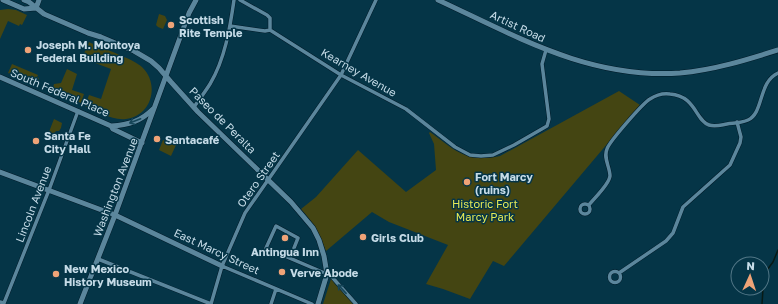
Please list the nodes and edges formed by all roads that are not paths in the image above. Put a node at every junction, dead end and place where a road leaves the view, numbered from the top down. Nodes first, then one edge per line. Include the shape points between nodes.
1 (3, 0) edge
2 (24, 0) edge
3 (39, 0) edge
4 (196, 0) edge
5 (234, 0) edge
6 (240, 0) edge
7 (376, 0) edge
8 (438, 0) edge
9 (36, 8) junction
10 (230, 26) junction
11 (270, 30) junction
12 (546, 50) junction
13 (778, 50) edge
14 (778, 73) edge
15 (341, 75) junction
16 (166, 76) junction
17 (0, 78) edge
18 (154, 107) junction
19 (194, 107) junction
20 (78, 111) junction
21 (737, 122) junction
22 (111, 126) junction
23 (142, 143) junction
24 (0, 172) edge
25 (268, 179) junction
26 (49, 190) junction
27 (589, 205) dead end
28 (115, 215) junction
29 (290, 258) junction
30 (98, 259) junction
31 (222, 266) junction
32 (619, 273) dead end
33 (327, 274) junction
34 (276, 289) junction
35 (2, 302) edge
36 (80, 304) edge
37 (211, 304) edge
38 (271, 304) edge
39 (312, 304) edge
40 (318, 304) edge
41 (356, 304) edge

1 - 9 main road, Paseo de Peralta via 24,9
2 - 9 main road, Paseo de Peralta
3 - 9 main road
4 - 16 main road, Washington Avenue
5 - 10 street
6 - 11 street via 270,18
7 - 15 street, Otero Street
8 - 12 main road, Artist Road
9 - 16 main road, Paseo de Peralta via 44,14 143,56
10 - 11 street, Kearney Avenue
10 - 19 street via 215,76
11 - 15 street, Kearney Avenue
12 - 13 main road, Artist Road via 605,68 644,73 702,70
12 - 15 street, Kearney Avenue via 542,64 549,119 547,126 493,155 470,155 455,147 406,109
14 - 21 street via 767,82 754,116
15 - 25 street, Otero Street
16 - 18 main road, Washington Avenue
16 - 19 main road, Paseo de Peralta
17 - 20 main road, South Federal Place
18 -> 22 main road via 140,120
18 - 23 main road, Washington Avenue
19 - 25 main road, Paseo de Peralta
20 - 22 main road, South Federal Place
20 - 26 street, Lincoln Avenue
21 - 27 street via 709,125 684,98 674,94 652,97 641,106 608,147 606,156 609,179
21 - 32 street via 741,137 730,165 683,207 673,233 666,242
22 - 23 main road, South Federal Place
23 - 28 main road, Washington Avenue
24 - 26 main road, East Marcy Street
25 - 31 street, Otero Street via 245,213
25 - 33 main road, Paseo de Peralta via 313,228 322,246
26 - 28 main road, East Marcy Street
26 - 35 street, Lincoln Avenue
28 - 30 main road, Washington Avenue
28 - 31 main road, East Marcy Street
29 - 29 street via 266,248 276,226 298,238
29 - 33 street
30 - 36 main road, Washington Avenue
30 - 37 street
31 - 34 street, East Marcy Street
31 - 37 street, Otero Street
33 - 40 main road, Paseo de Peralta
41 -> 33 street
34 - 38 street
34 - 39 street, East Marcy Street

